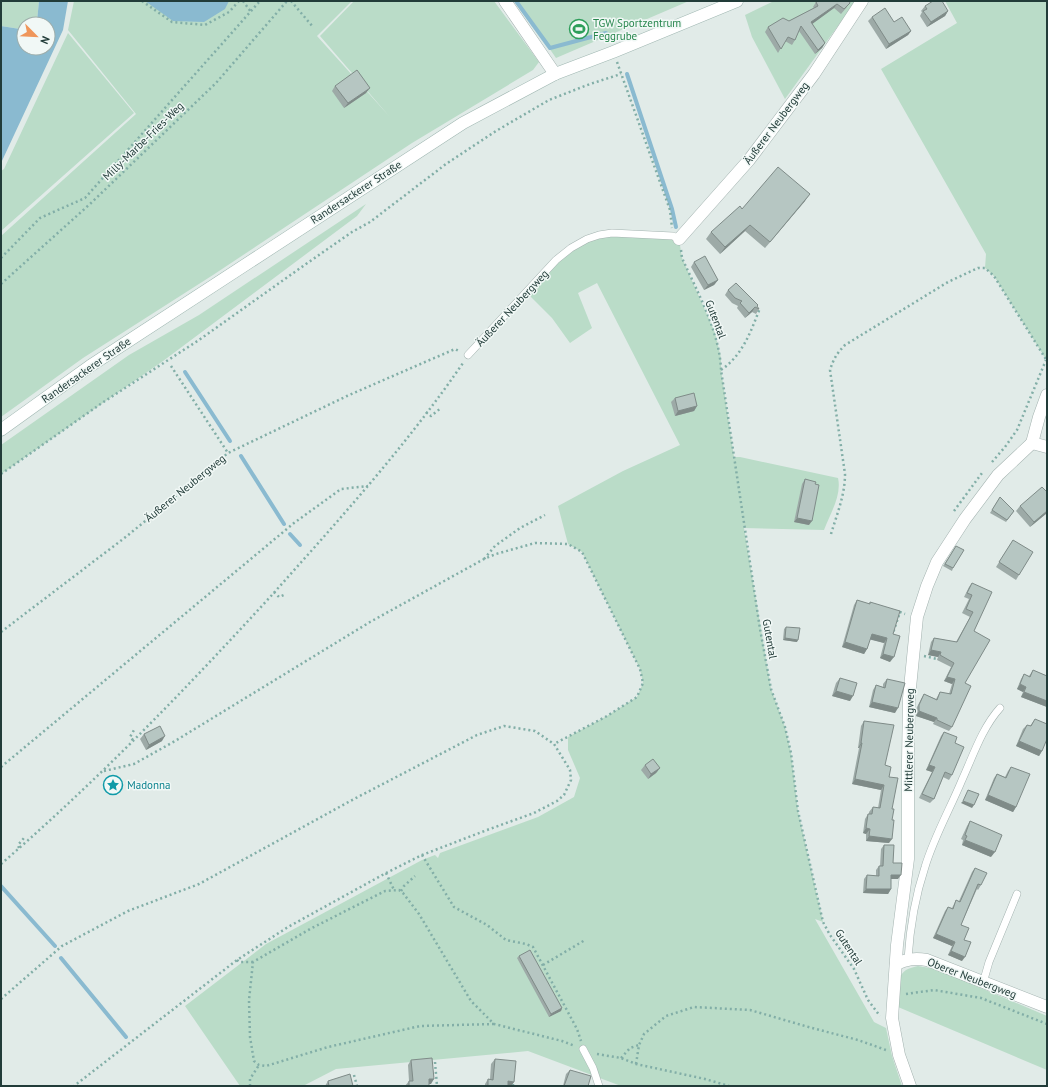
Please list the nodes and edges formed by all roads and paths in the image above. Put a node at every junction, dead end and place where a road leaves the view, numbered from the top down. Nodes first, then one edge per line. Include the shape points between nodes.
1 (142, 1) edge
2 (239, 1) edge
3 (243, 1) edge
4 (260, 1) edge
5 (287, 1) edge
6 (292, 1) edge
7 (505, 1) edge
8 (737, 1) edge
9 (862, 1) edge
10 (251, 12) junction
11 (313, 27) dead end
12 (613, 52) junction
13 (555, 74) junction
14 (621, 74) junction
15 (676, 235) junction
16 (1, 258) edge
17 (1, 284) edge
18 (760, 308) edge
19 (468, 355) junction
20 (1047, 361) edge
21 (171, 366) dead end
22 (721, 370) junction
23 (1047, 395) edge
24 (441, 408) dead end
25 (426, 412) junction
26 (1, 430) edge
27 (1032, 443) junction
28 (1047, 446) edge
29 (228, 453) junction
30 (1, 474) edge
31 (368, 486) junction
32 (545, 515) dead end
33 (830, 534) dead end
34 (484, 559) junction
35 (274, 592) junction
36 (286, 594) dead end
37 (899, 614) edge
38 (1, 632) edge
39 (891, 638) edge
40 (930, 657) edge
41 (937, 659) edge
42 (1000, 708) dead end
43 (134, 730) dead end
44 (133, 740) junction
45 (554, 744) junction
46 (1, 767) edge
47 (103, 771) junction
48 (24, 838) dead end
49 (19, 848) junction
50 (422, 855) junction
51 (1, 864) edge
52 (386, 873) junction
53 (415, 876) dead end
54 (394, 890) junction
55 (401, 891) junction
56 (1017, 894) dead end
57 (585, 940) dead end
58 (908, 959) junction
59 (237, 960) junction
60 (253, 962) junction
61 (896, 964) junction
62 (543, 966) junction
63 (983, 983) junction
64 (893, 995) junction
65 (1, 999) edge
66 (1047, 1007) edge
67 (892, 1018) junction
68 (494, 1024) junction
69 (1047, 1024) edge
70 (639, 1045) junction
71 (583, 1049) junction
72 (899, 1055) junction
73 (621, 1058) junction
74 (435, 1062) dead end
75 (636, 1064) junction
76 (259, 1065) junction
77 (514, 1074) edge
78 (354, 1075) dead end
79 (74, 1086) edge
80 (250, 1086) edge
81 (357, 1086) edge
82 (437, 1086) edge
83 (513, 1086) edge
84 (599, 1086) edge
85 (729, 1086) edge
86 (910, 1086) edge

1 - 2 path via 172,22 205,25 229,12
3 - 10 path
4 - 10 path
5 - 17 path, Milly-Marbe-Fries-Weg via 216,83 90,204
6 - 11 path
7 - 13 street
8 - 12 street, Randersackerer Straße
9 - 15 street, Äußerer Neubergweg via 814,74 748,160
10 - 16 path via 85,198 40,218
12 - 13 street, Randersackerer Straße
12 - 14 path, Gutental
13 - 26 street, Randersackerer Straße via 456,127 90,366
14 - 15 path, Gutental via 670,210
14 - 30 path via 549,100 496,131 446,164 370,222
15 - 19 lane, Äußerer Neubergweg via 612,233 587,239 571,248 556,260
15 - 22 path, Gutental via 682,258 715,333
18 - 22 path via 745,344
19 - 25 path
19 - 29 path, Äußerer Neubergweg via 454,349 347,396
20 - 33 path via 994,276 985,268 978,268 948,282 845,345 838,351 830,370 845,474 842,498
21 - 29 path
22 - 67 path, Gutental via 771,690 785,727 791,753 798,811 823,922 854,969 868,1000 880,1017
23 - 27 street
24 - 25 path via 432,416
25 - 31 path
27 - 28 street
27 - 61 street, Mittlerer Neubergweg via 998,475 965,518 937,562 920,605 915,628 909,698 908,859
29 - 38 path, Äußerer Neubergweg via 127,536
31 - 35 path
31 - 46 path via 341,489 294,523
32 - 34 path via 520,528 495,546
34 - 45 path via 535,543 568,544 582,552 640,669 643,683 637,697
34 - 47 path via 370,622 134,764
35 - 36 path via 279,596
35 - 44 path
37 - 39 path
40 - 41 path
42 - 58 lane via 981,738 925,866 914,908
43 - 44 path via 130,737
44 - 47 path
45 - 50 path via 570,770 572,780 564,795 557,801 534,813
45 - 65 path via 535,731 504,726 477,735 199,884 128,911 62,946
47 - 49 path
48 - 49 path via 18,845
49 - 51 path
50 - 52 path
50 - 62 path via 454,907 487,925 506,940 533,947
52 - 54 path
52 - 59 path via 288,927
53 - 55 path
54 - 55 path
54 - 60 path via 385,891 310,929
55 - 68 path via 419,914 471,1001
56 - 63 lane via 988,962
57 - 62 path
58 - 61 street, Oberer Neubergweg
58 - 63 street, Oberer Neubergweg via 917,958 932,962
59 - 60 path
59 - 79 path
60 - 76 path via 249,1000 250,1037 254,1061
61 - 64 street, Mittlerer Neubergweg
62 - 71 path via 577,1029
63 - 66 street, Oberer Neubergweg
64 - 67 street, Mittlerer Neubergweg
64 - 69 path via 934,990 981,998
67 - 72 street, Mittlerer Neubergweg
68 - 71 path via 562,1041
68 - 76 path via 420,1026 328,1047 266,1066
70 - 72 path via 644,1034 666,1016 694,1007 750,1010 858,1040
70 - 73 path via 630,1048
70 - 75 path
71 - 73 path via 595,1054
71 - 84 lane
72 - 86 street, Mittlerer Neubergweg
73 - 75 path
74 - 82 path
75 - 85 path via 705,1078
76 - 80 path via 250,1079
77 - 83 path
78 - 81 path

